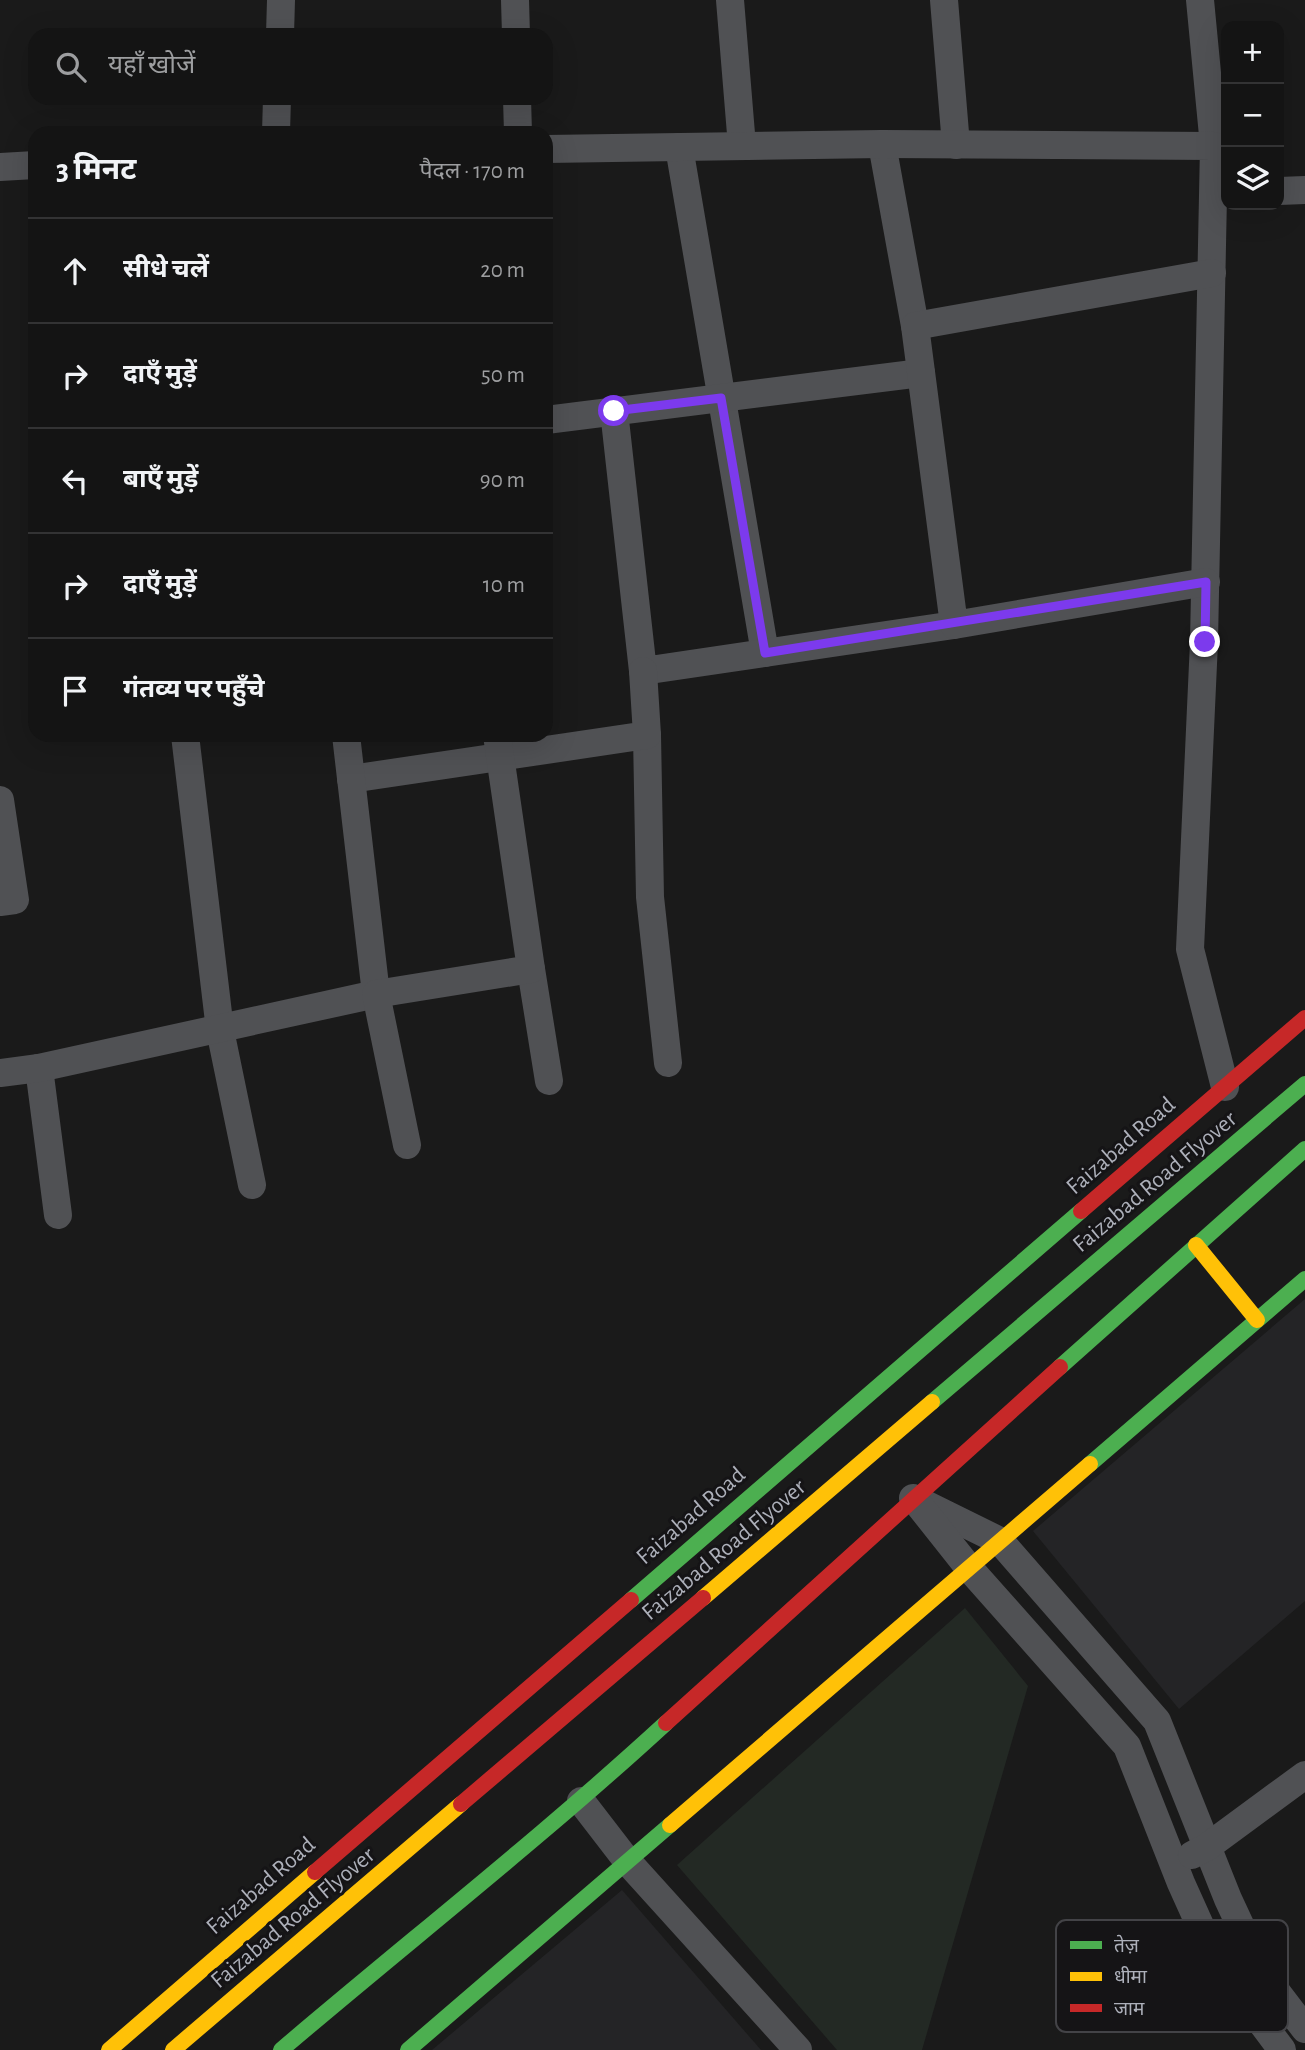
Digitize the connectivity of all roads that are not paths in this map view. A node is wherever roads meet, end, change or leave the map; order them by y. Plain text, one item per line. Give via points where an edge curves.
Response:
1 (281, 0) edge
2 (515, 0) edge
3 (730, 0) edge
4 (944, 0) edge
5 (1200, 0) edge
6 (280, 28) edge
7 (516, 28) edge
8 (277, 105) edge
9 (517, 105) edge
10 (276, 126) edge
11 (518, 126) edge
12 (882, 144) junction
13 (956, 145) junction
14 (742, 146) junction
15 (1214, 146) junction
16 (679, 147) junction
17 (553, 149) edge
18 (28, 165) edge
19 (0, 167) edge
20 (1305, 190) edge
21 (1284, 191) edge
22 (1220, 194) edge
23 (1212, 273) junction
24 (915, 326) junction
25 (921, 373) junction
26 (721, 398) junction
27 (614, 411) junction
28 (553, 418) edge
29 (1206, 582) junction
30 (954, 625) junction
31 (765, 653) junction
32 (643, 671) junction
33 (647, 736) junction
34 (186, 742) edge
35 (347, 742) edge
36 (498, 746) edge
37 (351, 779) junction
38 (0, 800) edge
39 (0, 902) edge
40 (531, 969) junction
41 (376, 994) junction
42 (1305, 1018) edge
43 (220, 1030) junction
44 (668, 1063) dead end
45 (39, 1069) junction
46 (0, 1073) edge
47 (549, 1081) dead end
48 (1305, 1084) edge
49 (1225, 1087) junction
50 (407, 1145) dead end
51 (1305, 1149) edge
52 (252, 1185) dead end
53 (58, 1215) dead end
54 (1196, 1245) junction
55 (1305, 1279) edge
56 (1256, 1320) junction
57 (913, 1498) junction
58 (1000, 1541) junction
59 (969, 1568) junction
60 (1305, 1775) edge
61 (581, 1801) junction
62 (1207, 1847) junction
63 (628, 1862) junction
64 (1173, 1864) junction
65 (1198, 1920) edge
66 (1239, 1920) edge
67 (1288, 2007) edge
68 (1305, 2029) edge
69 (1269, 2032) edge
70 (109, 2050) edge
71 (173, 2050) edge
72 (281, 2050) edge
73 (408, 2050) edge
74 (798, 2050) edge
75 (1282, 2050) edge

1 - 6 street
2 - 7 street
3 - 14 street
4 - 13 street
5 - 15 street
8 - 10 street
9 - 11 street
12 - 13 street
12 - 14 street
12 - 24 street
13 - 15 street
14 - 16 street
15 - 22 street
16 - 17 street
16 - 26 street
18 - 19 street
20 - 21 street
22 - 23 street
23 - 24 street
23 - 29 street
24 - 25 street
25 - 26 street
25 - 30 street
26 - 27 street
26 - 31 street
27 - 28 street
27 - 32 street
29 - 30 street
29 - 49 street via 1190,949
30 - 31 street
31 - 32 street
32 - 33 street
33 - 36 street
33 - 44 street via 650,897
34 - 43 street
35 - 37 street
36 - 37 street
36 - 40 street
37 - 41 street
38 - 39 street via 15,900
40 - 41 street
40 - 47 street
41 - 43 street
41 - 50 street
42 - 49 main road, Faizabad Road
43 - 45 street
43 - 52 street
45 - 46 street
45 - 53 street
48 - 71 main road, Faizabad Road Flyover
49 - 70 main road, Faizabad Road
51 - 54 main road
54 - 56 main road
54 - 57 main road
55 - 56 main road
56 - 58 main road
57 - 58 street
57 - 59 street
57 - 61 main road
58 - 59 main road
58 - 62 street via 1157,1721
59 - 63 main road
59 - 64 street via 1127,1746
60 - 62 street
61 - 63 street
61 - 72 main road
62 - 64 street
62 - 66 street
63 - 73 main road
63 - 74 street
64 - 65 street
67 - 68 street
69 - 75 street

